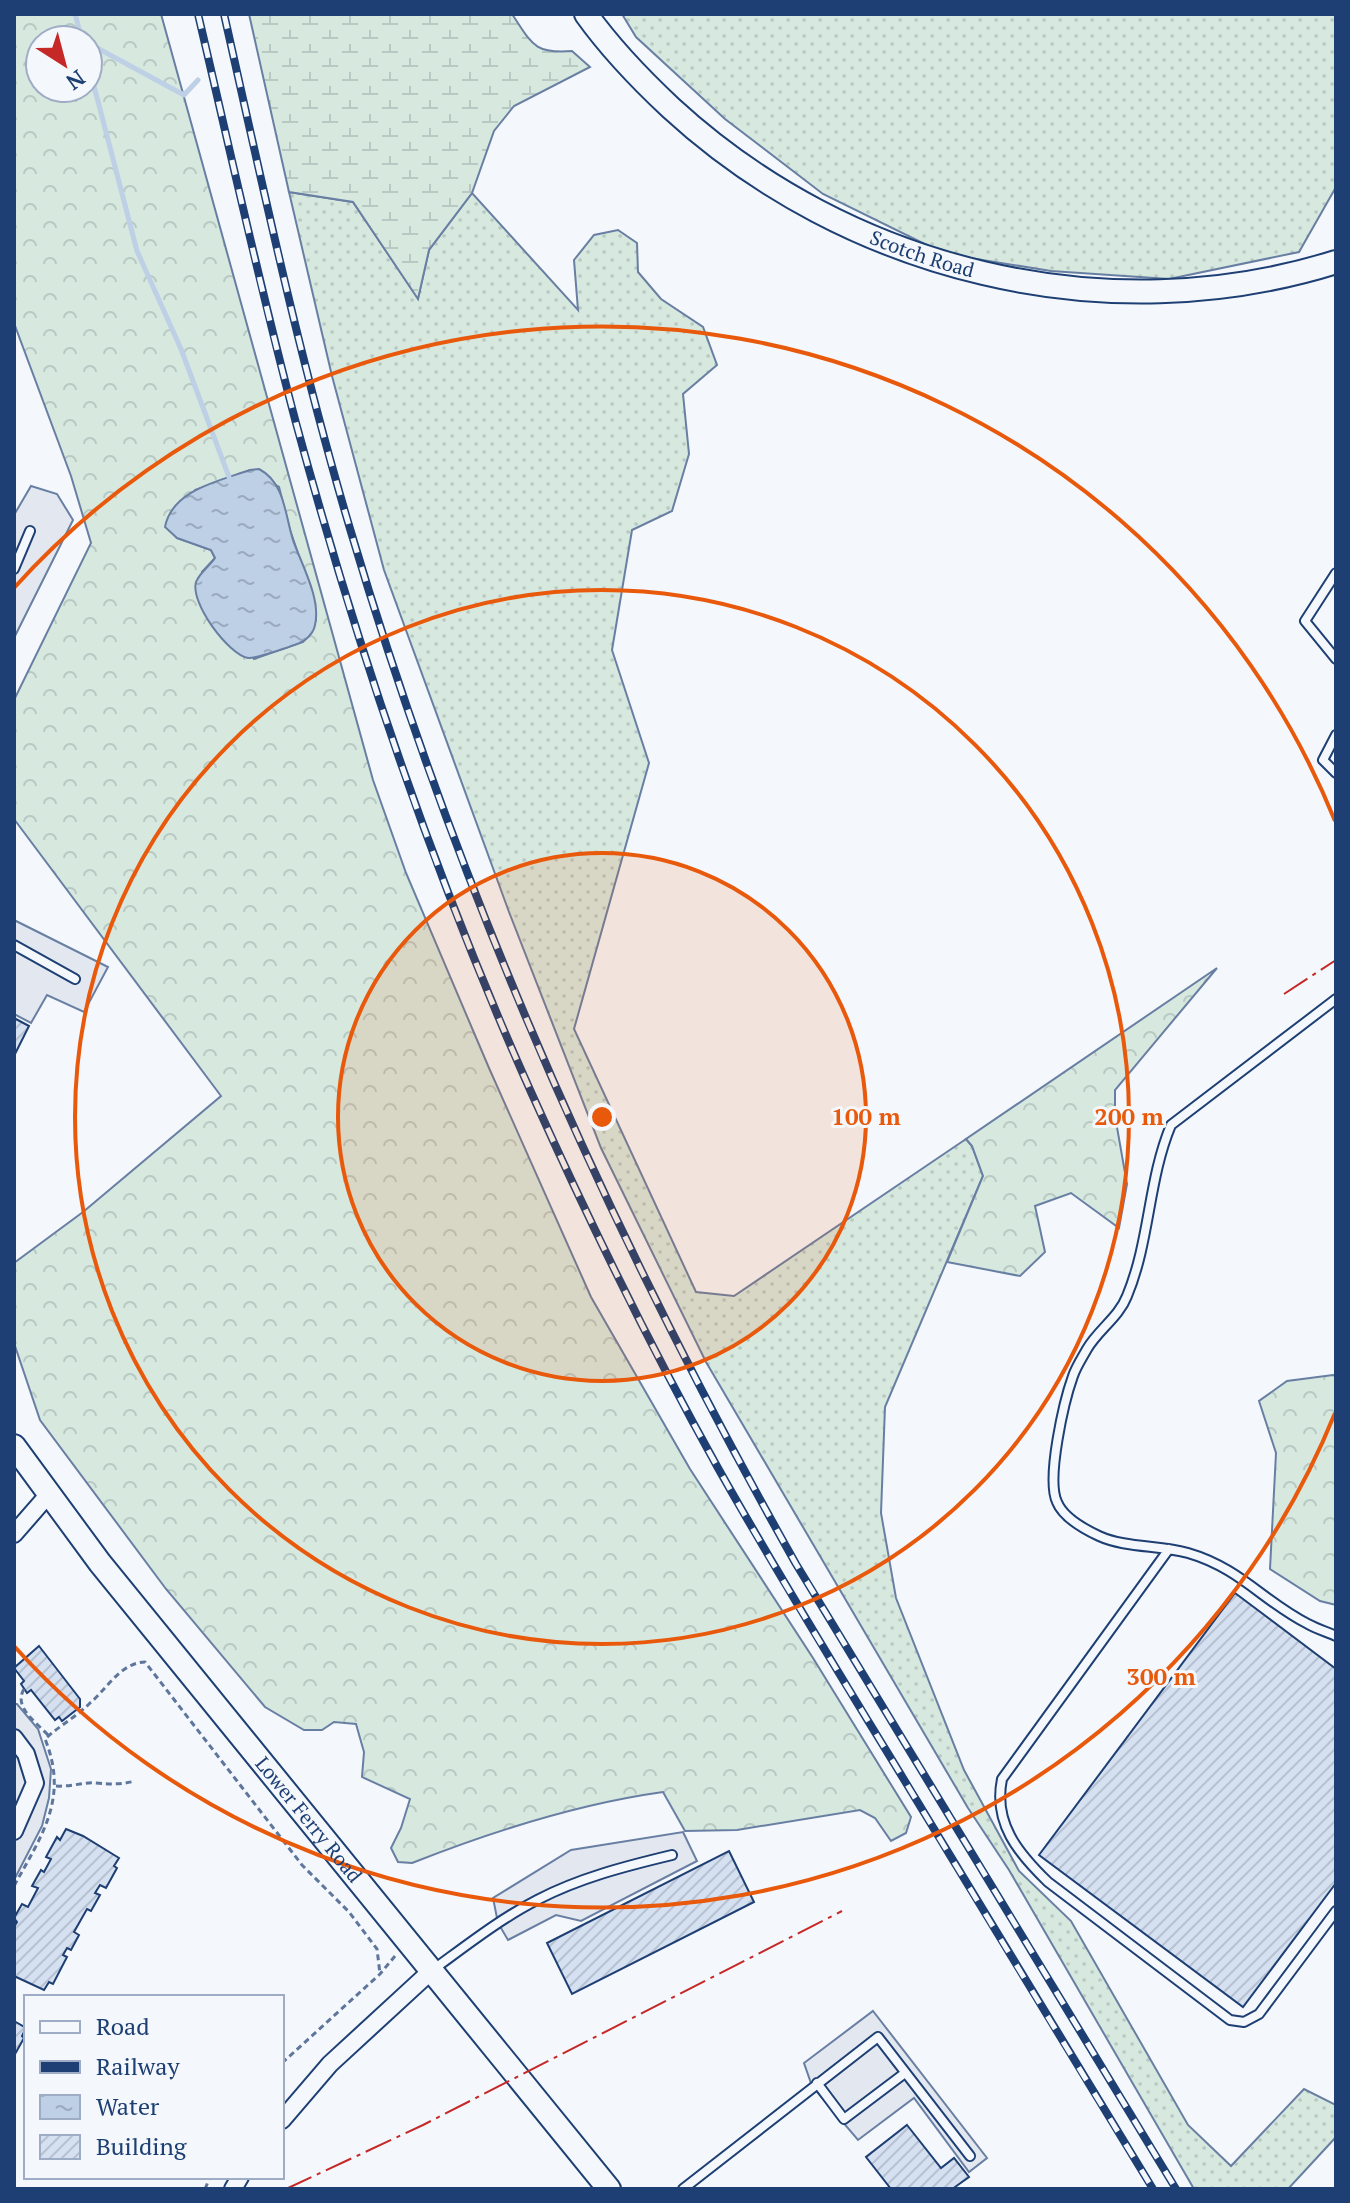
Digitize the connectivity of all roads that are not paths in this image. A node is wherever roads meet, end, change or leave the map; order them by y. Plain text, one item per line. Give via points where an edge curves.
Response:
1 (592, 22) edge
2 (1336, 262) edge
3 (30, 531) dead end
4 (14, 569) edge
5 (1336, 573) edge
6 (1336, 659) edge
7 (1336, 735) edge
8 (1336, 773) edge
9 (14, 945) edge
10 (75, 979) dead end
11 (1336, 999) edge
12 (14, 1446) edge
13 (48, 1495) junction
14 (14, 1534) edge
15 (1169, 1549) junction
16 (1336, 1636) edge
17 (14, 1738) edge
18 (16, 1821) edge
19 (672, 1855) dead end
20 (1336, 1911) edge
21 (430, 1972) junction
22 (905, 2073) junction
23 (817, 2083) junction
24 (284, 2118) edge
25 (970, 2156) dead end
26 (609, 2189) edge
27 (683, 2189) edge

1 - 2 street, Scotch Road via 624,62 691,127 778,190 874,238 964,269 1013,281 1120,292 1230,286
3 - 4 lane
5 - 6 lane via 1305,621
7 - 8 lane via 1323,760
9 - 10 lane
11 - 15 lane via 1171,1125 1160,1151 1126,1299 1092,1341 1065,1403 1054,1466 1057,1503 1101,1537
12 - 13 street, Lower Ferry Road
13 - 14 street
13 - 21 street, Lower Ferry Road
15 - 16 lane via 1233,1571 1306,1624
15 - 20 lane via 1002,1779 1001,1820 1024,1859 1048,1882 1230,2020 1244,2022 1259,2014
17 - 18 street via 26,1754 35,1783
19 - 21 lane via 609,1870 539,1899
21 - 24 street via 330,2064
21 - 26 street, Lower Ferry Road
22 - 23 lane via 878,2037
22 - 23 lane via 844,2119
22 - 25 lane
23 - 27 lane

